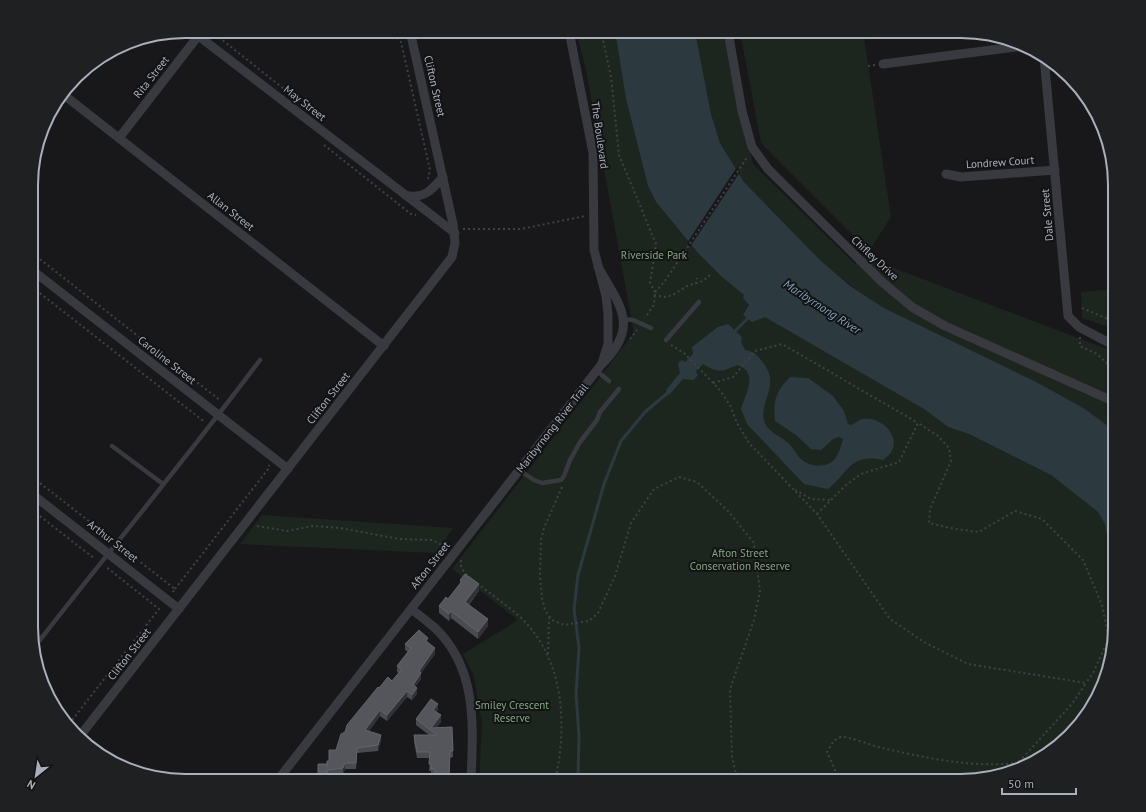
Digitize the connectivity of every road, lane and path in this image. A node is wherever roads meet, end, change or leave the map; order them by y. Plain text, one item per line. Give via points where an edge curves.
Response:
1 (193, 38) edge
2 (203, 38) edge
3 (220, 38) edge
4 (397, 38) edge
5 (412, 38) edge
6 (570, 38) edge
7 (602, 38) edge
8 (729, 38) edge
9 (1012, 47) edge
10 (883, 64) dead end
11 (1045, 64) edge
12 (67, 97) edge
13 (299, 100) dead end
14 (119, 138) junction
15 (318, 141) dead end
16 (748, 156) dead end
17 (1055, 170) junction
18 (946, 174) dead end
19 (443, 177) junction
20 (427, 182) dead end
21 (403, 195) junction
22 (422, 217) dead end
23 (587, 221) dead end
24 (459, 231) junction
25 (38, 258) edge
26 (598, 267) junction
27 (711, 274) dead end
28 (38, 275) edge
29 (697, 278) dead end
30 (696, 284) junction
31 (38, 292) edge
32 (654, 292) junction
33 (654, 295) junction
34 (698, 302) dead end
35 (1082, 308) dead end
36 (1108, 319) edge
37 (624, 320) junction
38 (641, 323) junction
39 (1080, 327) junction
40 (651, 328) dead end
41 (666, 340) joint
42 (1108, 342) edge
43 (626, 345) dead end
44 (384, 346) junction
45 (260, 360) dead end
46 (1108, 364) edge
47 (599, 368) junction
48 (609, 381) dead end
49 (713, 383) junction
50 (619, 390) dead end
51 (1108, 399) edge
52 (219, 415) junction
53 (918, 423) junction
54 (112, 446) dead end
55 (268, 463) dead end
56 (288, 469) junction
57 (519, 470) junction
58 (564, 476) junction
59 (163, 484) junction
60 (792, 489) junction
61 (38, 499) edge
62 (831, 500) junction
63 (816, 514) junction
64 (38, 515) edge
65 (257, 526) dead end
66 (451, 547) dead end
67 (108, 552) junction
68 (448, 556) junction
69 (462, 557) dead end
70 (100, 562) junction
71 (461, 564) junction
72 (175, 589) dead end
73 (179, 608) junction
74 (411, 609) junction
75 (549, 617) junction
76 (1108, 633) edge
77 (1107, 641) edge
78 (39, 642) edge
79 (548, 655) junction
80 (1086, 683) junction
81 (72, 720) edge
82 (83, 732) edge
83 (1019, 762) edge
84 (1017, 763) edge
85 (285, 774) edge
86 (471, 774) edge
87 (556, 774) edge
88 (736, 774) edge
89 (835, 774) edge

1 - 14 street, Rita Street
2 - 21 street, May Street
3 - 13 path
4 - 20 path via 401,42 430,170
5 - 19 street, Clifton Street
6 - 26 street, The Boulevard via 593,153 594,245
7 - 32 path via 610,77 619,155 656,244 650,283
8 - 51 street, Chifley Drive via 742,111 752,148 768,169 881,281 912,307 945,326
9 - 10 street
11 - 17 street, Dale Street
12 - 14 street, Allan Street
14 - 44 street, Allan Street
15 - 22 path via 411,214
16 - 32 path via 665,281
17 - 18 street, Londrew Court via 961,177
17 - 39 street, Dale Street via 1068,316
19 - 21 street via 428,193 420,197
19 - 24 street, Clifton Street
21 - 24 street, May Street
23 - 24 path via 587,216 521,229
24 - 44 street, Clifton Street via 452,257 446,267
25 - 52 path via 221,401
26 - 37 street, The Boulevard via 618,302
26 - 47 street, The Boulevard via 606,296 609,331 606,352
27 - 30 path
28 - 52 street, Caroline Street
29 - 30 path
30 - 33 path via 687,286 673,295
31 - 52 path via 202,420
32 - 33 path
33 - 38 path via 654,305
34 - 41 lane
35 - 36 path
37 - 38 lane
37 - 47 street, The Boulevard via 621,340 611,356
38 - 40 lane
38 - 43 path
39 - 42 street, Dale Street
39 - 46 path via 1080,346 1097,354
41 - 49 path via 675,349 684,353
44 - 56 street, Clifton Street
45 - 52 lane
47 - 48 lane
47 - 57 street, Afton Street
49 - 53 path via 733,377 755,351 782,344
49 - 60 path via 730,405 749,443
50 - 58 lane via 580,442
52 - 56 street, Caroline Street
52 - 59 lane
53 - 62 path via 899,462 861,474
53 - 76 path via 938,436 949,448 951,461 930,509 929,523 979,532 1015,511 1042,519 1083,560 1102,605
54 - 59 lane
55 - 72 path via 269,468
56 - 73 street, Clifton Street
57 - 58 lane via 542,483 557,481
57 - 68 street, Afton Street
58 - 75 path via 562,487 544,528 540,553 542,598
59 - 67 lane
60 - 62 path via 811,499
60 - 63 path
61 - 67 street, Arthur Street
62 - 63 path
63 - 80 path via 890,619 924,642 968,664
64 - 70 path
65 - 68 path via 287,531 326,526 399,539 432,540 440,544
66 - 68 path
67 - 70 lane
67 - 73 street, Arthur Street
68 - 71 path
68 - 74 street, Afton Street
69 - 71 path
70 - 78 lane
70 - 81 path via 159,609
71 - 79 path via 466,575 524,621
73 - 82 street, Clifton Street
74 - 85 street, Afton Street
74 - 86 street via 443,638 467,680 473,716
75 - 79 path
75 - 88 path via 556,623 568,626 589,621 601,608 615,576 631,523 654,489 680,477 697,482 729,512 754,543 760,591 754,620 730,689 732,757
77 - 80 path
79 - 87 path via 556,678 562,728
80 - 83 path via 1072,704
84 - 89 path via 982,765 958,762 878,747 843,737 834,740 827,752

